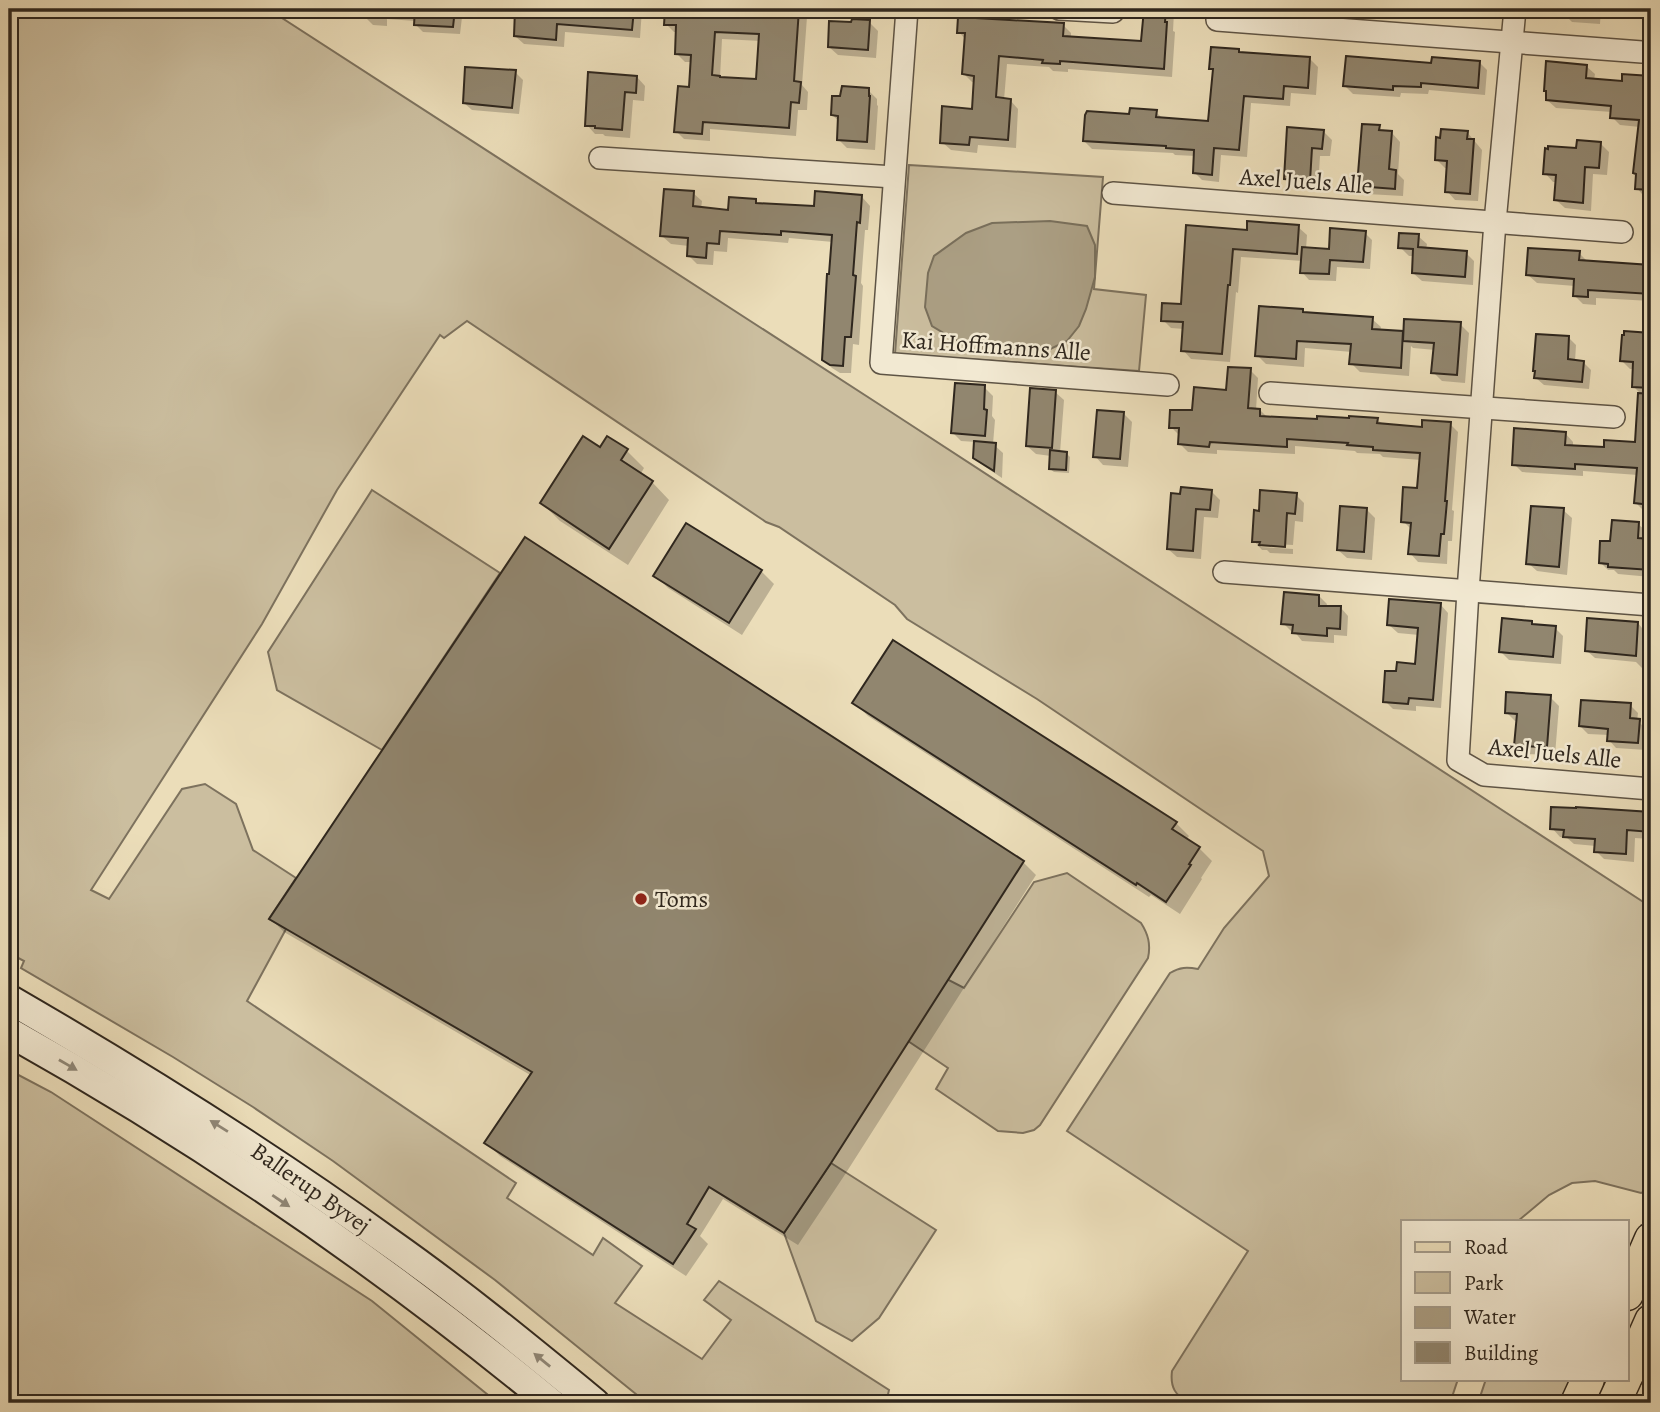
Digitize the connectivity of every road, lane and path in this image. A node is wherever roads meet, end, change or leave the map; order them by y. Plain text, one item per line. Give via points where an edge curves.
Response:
1 (907, 9) edge
2 (1059, 9) edge
3 (1515, 9) edge
4 (1113, 12) dead end
5 (1217, 20) dead end
6 (1513, 42) junction
7 (1642, 51) dead end
8 (600, 158) dead end
9 (894, 177) junction
10 (1113, 193) dead end
11 (1495, 222) junction
12 (1622, 232) dead end
13 (1168, 385) dead end
14 (1270, 393) dead end
15 (1482, 408) junction
16 (1614, 417) dead end
17 (1224, 572) dead end
18 (1468, 591) junction
19 (1651, 604) edge
20 (1651, 789) edge
21 (9, 999) edge
22 (9, 1032) edge
23 (1651, 1240) edge
24 (1628, 1292) edge
25 (1651, 1321) edge
26 (1628, 1373) edge
27 (1588, 1380) edge
28 (1625, 1380) edge
29 (551, 1403) edge
30 (595, 1403) edge
31 (1577, 1403) edge
32 (1614, 1403) edge

1 - 9 street, Kai Hoffmanns Alle
2 - 4 street
3 - 6 street, Axel Juels Alle
5 - 6 street
6 - 7 street
6 - 11 street, Axel Juels Alle
8 - 9 street
9 - 13 street, Kai Hoffmanns Alle via 881,363
10 - 11 street, Axel Juels Alle
11 - 12 street, Axel Juels Alle
11 - 15 street, Axel Juels Alle
14 - 15 street
15 - 16 street
15 - 18 street, Axel Juels Alle
17 - 18 street
18 - 19 street
18 - 20 street, Axel Juels Alle via 1458,760 1483,775
30 -> 21 main road, Ballerup Byvej via 464,1298 316,1190
22 -> 29 main road, Ballerup Byvej via 138,1107 300,1213
23 - 24 main road
25 - 26 main road
27 - 31 main road
28 - 32 main road

